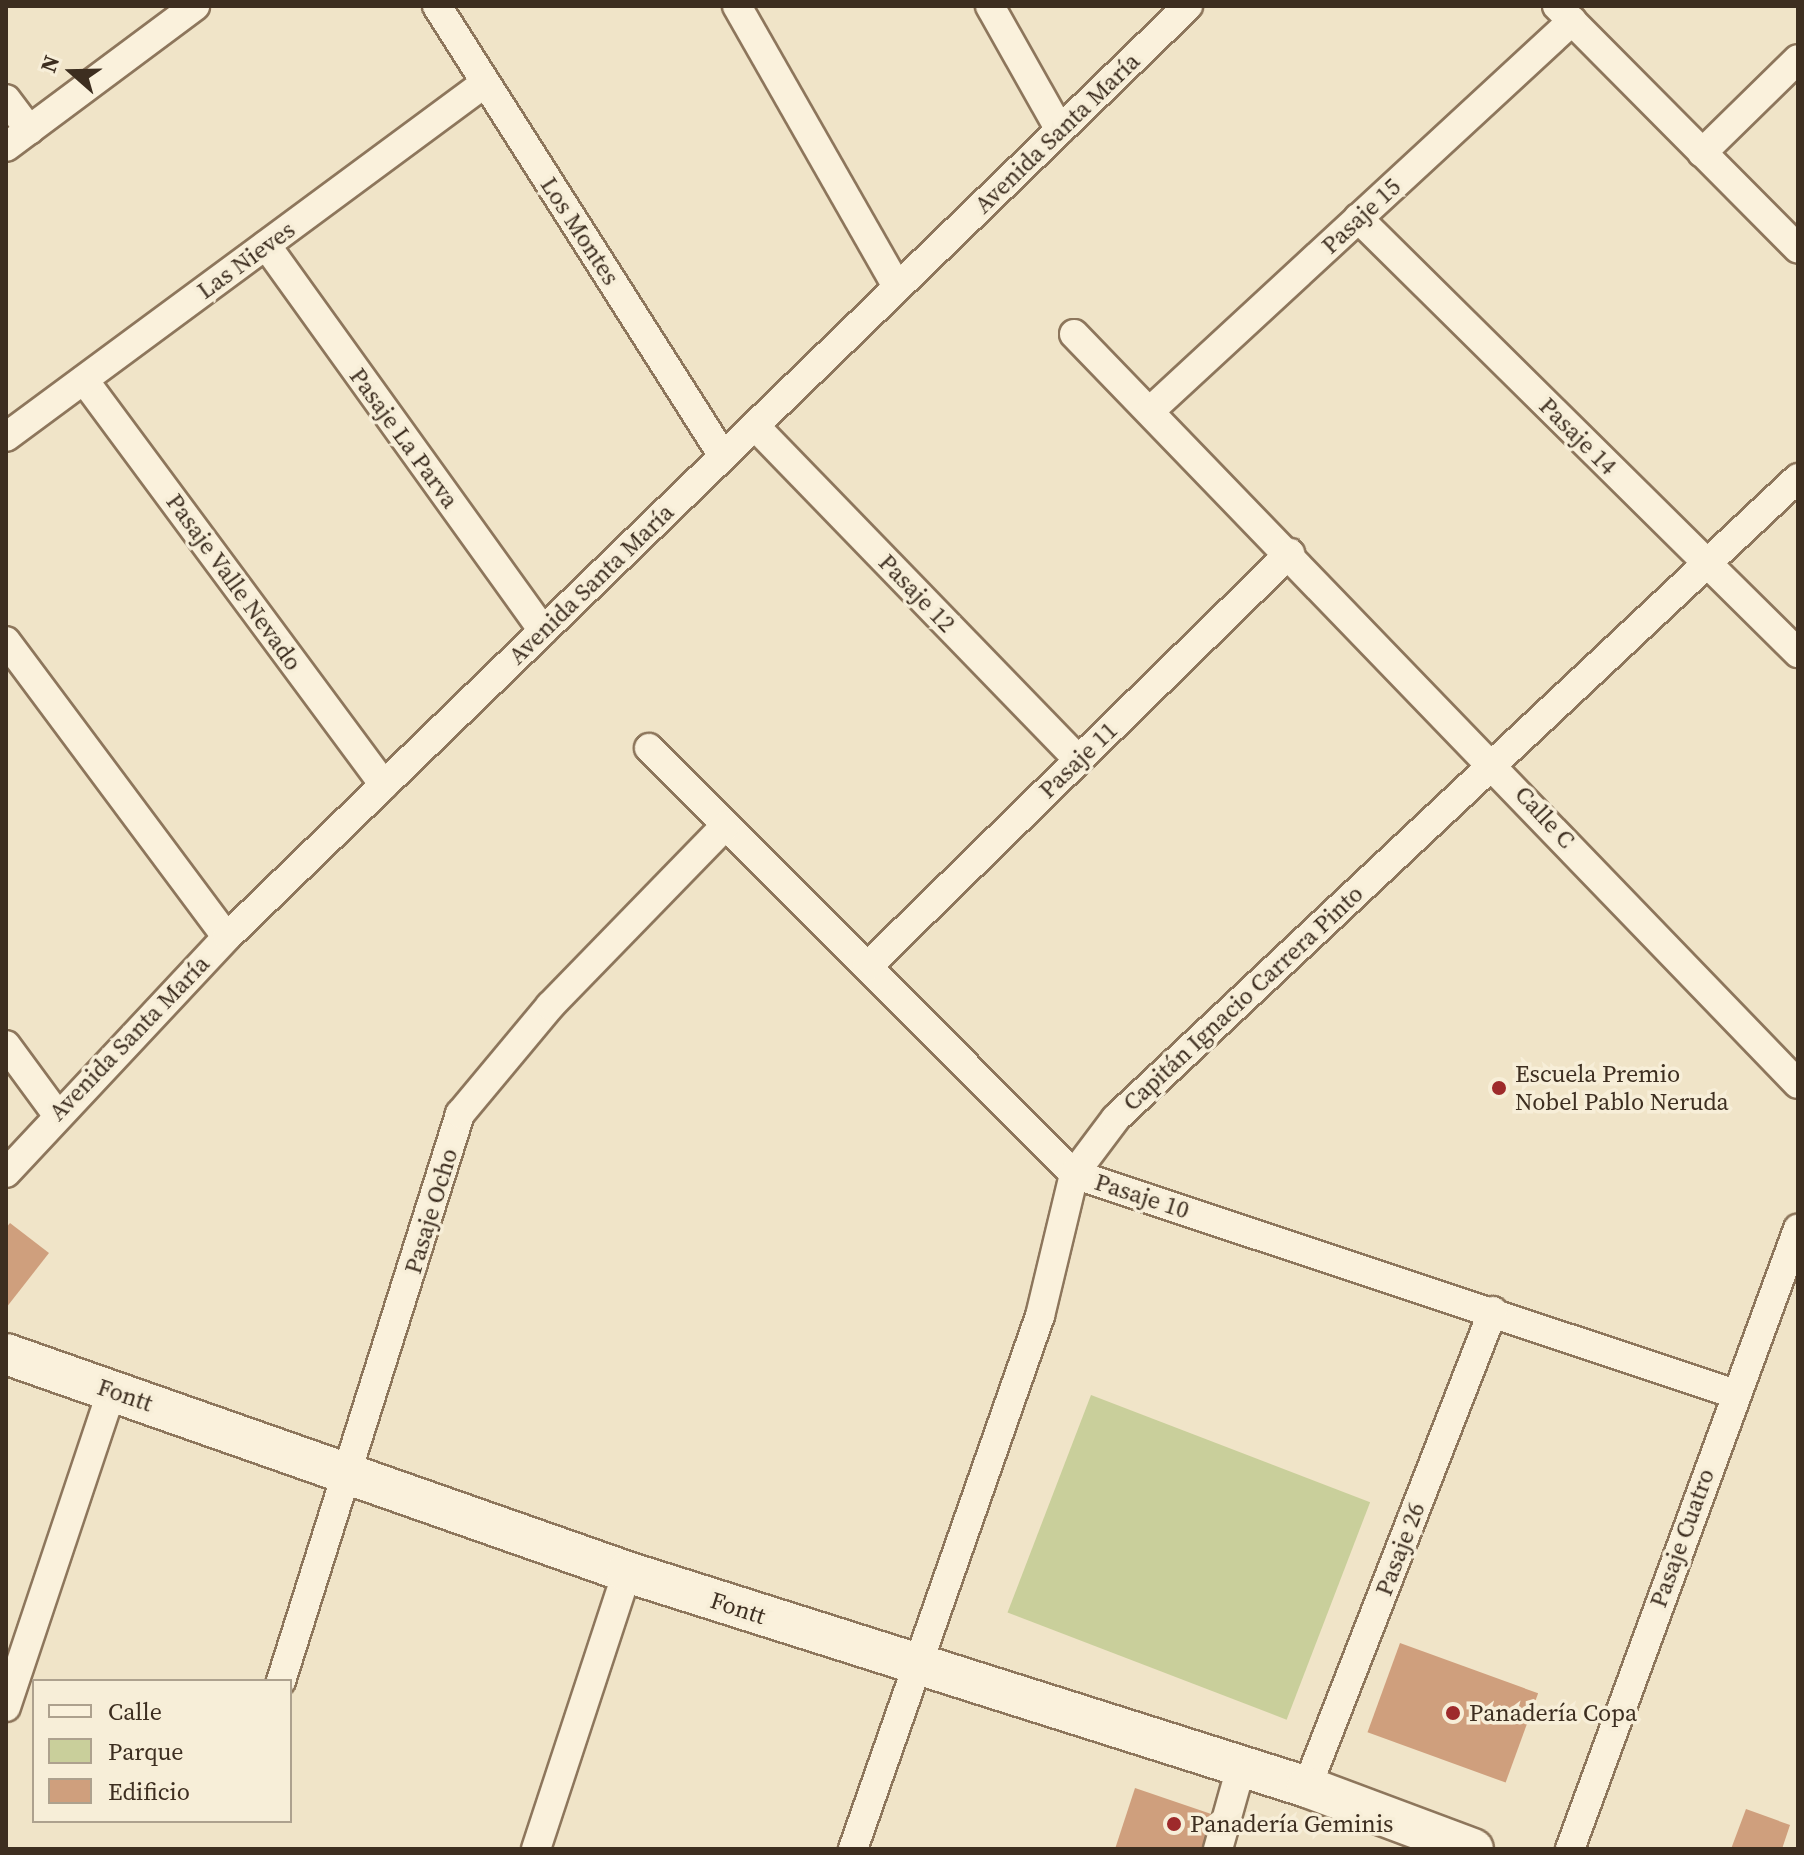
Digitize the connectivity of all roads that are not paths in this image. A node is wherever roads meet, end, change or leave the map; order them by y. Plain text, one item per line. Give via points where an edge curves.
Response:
1 (437, 6) edge
2 (737, 6) edge
3 (990, 6) edge
4 (1188, 6) edge
5 (190, 8) edge
6 (1564, 14) edge
7 (1798, 59) edge
8 (485, 83) junction
9 (6, 99) edge
10 (29, 130) junction
11 (1060, 130) junction
12 (6, 147) edge
13 (1702, 153) junction
14 (1358, 218) junction
15 (266, 245) junction
16 (1798, 249) edge
17 (897, 287) junction
18 (1074, 334) dead end
19 (84, 380) junction
20 (1150, 411) junction
21 (755, 426) junction
22 (6, 437) edge
23 (723, 456) junction
24 (1798, 478) edge
25 (1290, 553) junction
26 (1708, 564) junction
27 (543, 631) junction
28 (6, 641) edge
29 (1798, 653) edge
30 (649, 748) dead end
31 (1079, 760) junction
32 (1493, 762) junction
33 (384, 785) junction
34 (726, 825) junction
35 (227, 937) junction
36 (867, 967) junction
37 (6, 1045) edge
38 (1798, 1084) edge
39 (56, 1113) junction
40 (6, 1173) edge
41 (1074, 1174) junction
42 (1798, 1229) edge
43 (1493, 1311) junction
44 (6, 1354) edge
45 (112, 1391) junction
46 (1735, 1394) junction
47 (351, 1475) junction
48 (627, 1572) junction
49 (917, 1665) junction
50 (282, 1679) edge
51 (6, 1707) edge
52 (1241, 1767) junction
53 (1307, 1787) junction
54 (536, 1849) edge
55 (853, 1849) edge
56 (1218, 1849) edge
57 (1473, 1849) edge
58 (1570, 1849) edge

1 - 8 street, Los Montes
2 - 17 street
3 - 11 street
4 - 11 street, Avenida Santa María
5 - 10 street
6 - 13 street
6 - 14 street, Pasaje 15
7 - 13 street
8 - 15 street, Las Nieves
8 - 23 street, Los Montes
9 - 10 street
10 - 12 street
11 - 17 street, Avenida Santa María
13 - 16 street
14 - 20 street, Pasaje 15
14 - 26 street, Pasaje 14
15 - 19 street, Las Nieves
15 - 27 street, Pasaje La Parva
17 - 21 street, Avenida Santa María
18 - 20 street, Calle C
19 - 22 street, Las Nieves
19 - 33 street, Pasaje Valle Nevado
20 - 25 street, Calle C
21 - 23 street, Avenida Santa María
21 - 31 street, Pasaje 12
23 - 27 street, Avenida Santa María
24 - 26 street, Capitán Ignacio Carrera Pinto
25 - 31 street, Pasaje 11
25 - 32 street, Calle C
26 - 29 street, Pasaje 14
26 - 32 street, Capitán Ignacio Carrera Pinto
27 - 33 street, Avenida Santa María
28 - 35 street
30 - 34 street, Pasaje 10
31 - 36 street, Pasaje 11
32 - 38 street, Calle C
32 - 41 street, Capitán Ignacio Carrera Pinto via 1116,1118
33 - 35 street, Avenida Santa María
34 - 36 street, Pasaje 10
34 - 47 street, Pasaje Ocho via 550,1006 460,1114
35 - 39 street, Avenida Santa María
36 - 41 street, Pasaje 10
37 - 39 street
39 - 40 street, Avenida Santa María
41 - 43 street, Pasaje 10
41 - 49 street, Capitán Ignacio Carrera Pinto via 1040,1316
42 - 46 street, Pasaje Cuatro
43 - 46 street, Pasaje 10
43 - 53 street, Pasaje 26
44 - 45 main road, Fontt
45 - 47 main road, Fontt
45 - 51 street
46 - 58 street, Pasaje Cuatro
47 - 48 main road, Fontt
47 - 50 street, Pasaje Ocho
48 - 49 main road, Fontt
48 - 54 street
49 - 52 main road, Fontt
49 - 55 street, Capitán Ignacio Carrera Pinto
52 - 53 main road, Fontt
52 - 56 street
53 - 57 main road, Fontt

